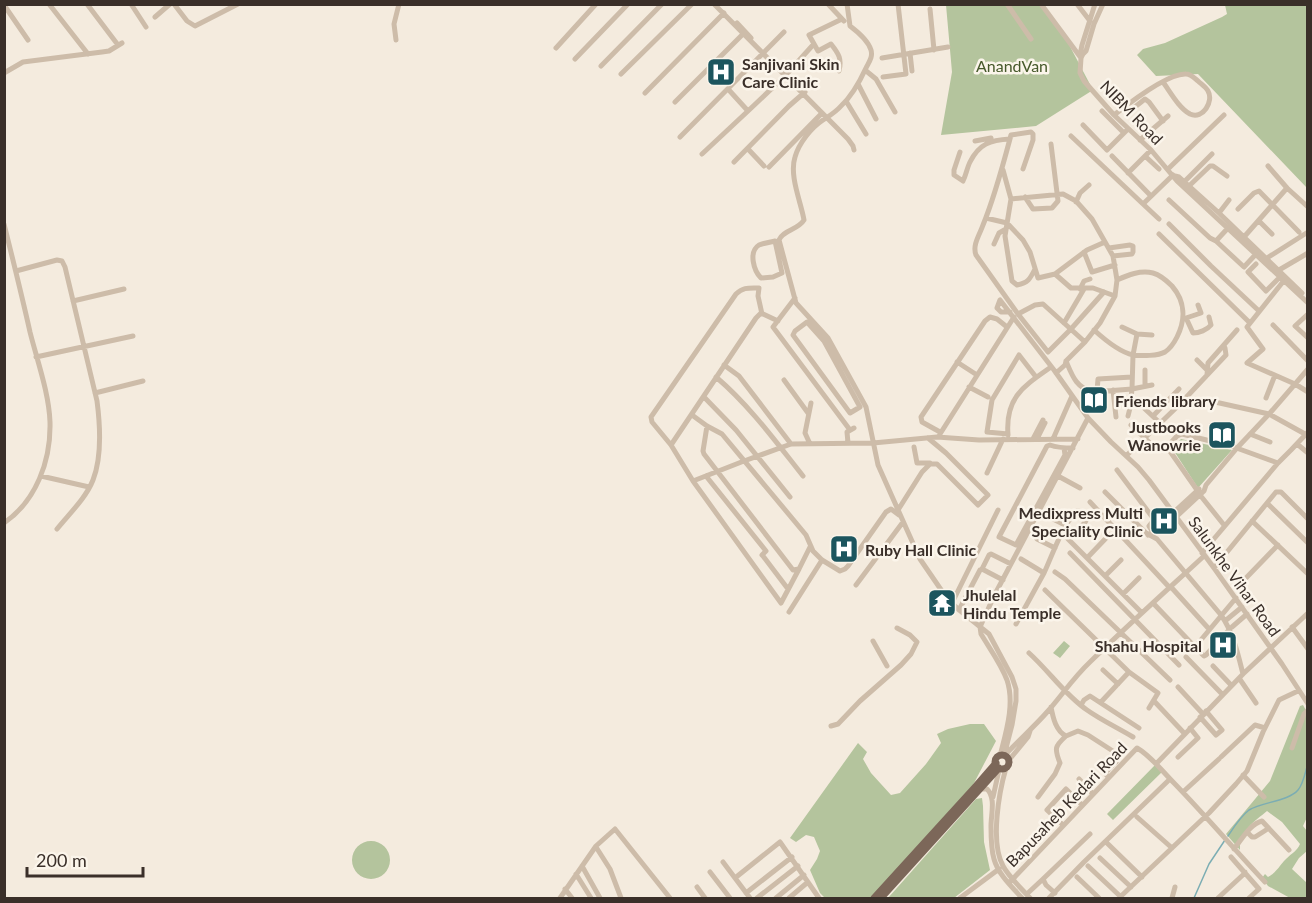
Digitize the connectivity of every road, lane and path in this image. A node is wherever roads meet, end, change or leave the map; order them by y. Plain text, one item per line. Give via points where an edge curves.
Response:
1 (49, 4) edge
2 (87, 4) edge
3 (131, 4) edge
4 (172, 4) edge
5 (238, 4) edge
6 (399, 4) edge
7 (596, 4) edge
8 (628, 4) edge
9 (662, 4) edge
10 (692, 4) edge
11 (717, 4) edge
12 (828, 4) edge
13 (847, 4) edge
14 (898, 4) edge
15 (1007, 4) edge
16 (1041, 4) edge
17 (1077, 4) edge
18 (1095, 4) edge
19 (1103, 4) edge
20 (4, 5) edge
21 (930, 9) dead end
22 (724, 12) junction
23 (155, 17) dead end
24 (842, 19) junction
25 (1089, 21) junction
26 (850, 26) junction
27 (146, 27) dead end
28 (783, 32) dead end
29 (744, 33) junction
30 (1031, 39) dead end
31 (28, 40) dead end
32 (396, 40) dead end
33 (812, 45) dead end
34 (948, 47) dead end
35 (556, 48) dead end
36 (934, 50) junction
37 (764, 53) junction
38 (88, 54) junction
39 (907, 54) junction
40 (1082, 56) junction
41 (882, 57) dead end
42 (574, 58) dead end
43 (601, 66) dead end
44 (865, 70) junction
45 (839, 71) dead end
46 (912, 71) dead end
47 (4, 73) edge
48 (621, 74) dead end
49 (786, 75) junction
50 (883, 77) dead end
51 (1163, 82) junction
52 (858, 84) junction
53 (728, 89) junction
54 (645, 93) dead end
55 (804, 93) junction
56 (846, 101) junction
57 (675, 102) dead end
58 (1131, 110) dead end
59 (748, 111) junction
60 (1102, 111) dead end
61 (895, 112) dead end
62 (1114, 115) junction
63 (1224, 115) dead end
64 (825, 116) junction
65 (1168, 116) dead end
66 (876, 119) dead end
67 (1163, 121) junction
68 (1083, 125) dead end
69 (1126, 131) junction
70 (866, 134) dead end
71 (1071, 136) dead end
72 (680, 137) dead end
73 (1010, 137) junction
74 (1140, 140) junction
75 (975, 141) dead end
76 (1051, 144) dead end
77 (748, 149) junction
78 (854, 150) dead end
79 (1151, 150) junction
80 (960, 152) dead end
81 (702, 154) dead end
82 (1212, 154) dead end
83 (1112, 156) dead end
84 (1145, 156) junction
85 (734, 162) dead end
86 (1268, 166) dead end
87 (1003, 168) junction
88 (1023, 169) dead end
89 (1159, 169) dead end
90 (1168, 169) junction
91 (1128, 173) junction
92 (1173, 175) junction
93 (1227, 176) dead end
94 (1186, 184) junction
95 (1251, 185) dead end
96 (1089, 186) dead end
97 (1287, 188) junction
98 (1256, 192) junction
99 (1058, 194) junction
100 (1151, 196) junction
101 (1025, 197) junction
102 (1011, 199) junction
103 (1169, 200) dead end
104 (1229, 200) dead end
105 (1076, 202) junction
106 (1143, 204) junction
107 (1273, 205) junction
108 (1308, 207) edge
109 (1238, 209) dead end
110 (1219, 213) junction
111 (986, 218) junction
112 (1159, 219) dead end
113 (1259, 221) junction
114 (4, 224) edge
115 (1169, 224) dead end
116 (1006, 226) junction
117 (1228, 228) junction
118 (1299, 232) dead end
119 (1308, 232) edge
120 (1159, 234) dead end
121 (1272, 234) dead end
122 (1244, 237) junction
123 (1216, 241) junction
124 (1105, 242) junction
125 (994, 244) dead end
126 (1109, 248) junction
127 (1195, 250) junction
128 (779, 251) junction
129 (1084, 252) junction
130 (1256, 254) junction
131 (1305, 255) edge
132 (1113, 256) junction
133 (1267, 258) junction
134 (1185, 260) junction
135 (1308, 262) edge
136 (1256, 264) dead end
137 (1114, 265) junction
138 (1035, 269) junction
139 (16, 271) junction
140 (1055, 273) junction
141 (1283, 276) junction
142 (1089, 279) dead end
143 (1117, 280) junction
144 (124, 289) dead end
145 (1082, 289) junction
146 (1104, 292) junction
147 (1115, 296) junction
148 (795, 298) junction
149 (1308, 298) edge
150 (999, 300) dead end
151 (74, 301) junction
152 (1308, 303) edge
153 (1198, 304) dead end
154 (1259, 311) junction
155 (1071, 312) junction
156 (762, 314) junction
157 (1308, 314) edge
158 (1014, 315) junction
159 (1209, 317) dead end
160 (1080, 319) junction
161 (1185, 320) junction
162 (777, 321) junction
163 (1064, 323) junction
164 (1250, 323) junction
165 (1273, 325) dead end
166 (1007, 327) junction
167 (1122, 327) dead end
168 (1071, 329) junction
169 (1094, 330) junction
170 (1237, 330) dead end
171 (1137, 334) junction
172 (1152, 335) dead end
173 (133, 336) dead end
174 (1308, 338) edge
175 (1085, 342) junction
176 (85, 346) junction
177 (1133, 355) junction
178 (36, 357) junction
179 (1197, 360) dead end
180 (1066, 361) junction
181 (1308, 361) edge
182 (957, 362) junction
183 (724, 364) junction
184 (1308, 369) edge
185 (1054, 370) junction
186 (1145, 370) dead end
187 (1207, 373) junction
188 (977, 375) junction
189 (1275, 375) junction
190 (716, 377) junction
191 (847, 377) junction
192 (1036, 377) junction
193 (1132, 377) junction
194 (784, 380) dead end
195 (143, 381) dead end
196 (1152, 384) dead end
197 (1295, 384) junction
198 (1144, 386) junction
199 (969, 387) junction
200 (1132, 389) junction
201 (1179, 389) dead end
202 (1113, 390) junction
203 (1098, 391) junction
204 (1308, 392) edge
205 (95, 393) junction
206 (1072, 396) junction
207 (704, 397) junction
208 (988, 397) dead end
209 (1266, 398) dead end
210 (1215, 402) dead end
211 (811, 403) dead end
212 (1137, 403) dead end
213 (1130, 408) junction
214 (1145, 409) dead end
215 (808, 413) junction
216 (1269, 414) junction
217 (692, 415) junction
218 (1128, 416) dead end
219 (1153, 416) junction
220 (1116, 417) dead end
221 (1088, 418) junction
222 (1044, 421) dead end
223 (1160, 423) junction
224 (1131, 425) dead end
225 (707, 426) junction
226 (1306, 433) edge
227 (1250, 434) junction
228 (939, 435) junction
229 (928, 438) junction
230 (1007, 438) junction
231 (1144, 438) junction
232 (1035, 439) junction
233 (1053, 439) junction
234 (1078, 439) junction
235 (1270, 442) dead end
236 (848, 443) junction
237 (873, 443) junction
238 (791, 444) junction
239 (810, 444) junction
240 (1151, 444) dead end
241 (1297, 444) junction
242 (671, 445) junction
243 (914, 447) dead end
244 (781, 448) junction
245 (1068, 448) junction
246 (1237, 448) junction
247 (946, 453) junction
248 (1308, 453) edge
249 (1127, 455) junction
250 (757, 457) junction
251 (744, 460) junction
252 (1278, 463) junction
253 (934, 464) junction
254 (1117, 470) dead end
255 (718, 471) junction
256 (987, 473) dead end
257 (41, 476) junction
258 (706, 476) junction
259 (803, 476) dead end
260 (1058, 476) junction
261 (693, 482) junction
262 (89, 487) junction
263 (1080, 488) dead end
264 (1105, 492) dead end
265 (1199, 492) junction
266 (790, 497) dead end
267 (1090, 502) dead end
268 (1267, 503) junction
269 (998, 510) dead end
270 (1039, 512) junction
271 (899, 513) junction
272 (1175, 515) junction
273 (1308, 519) edge
274 (1252, 521) junction
275 (903, 522) junction
276 (4, 523) edge
277 (1065, 525) junction
278 (1224, 525) junction
279 (57, 529) dead end
280 (1109, 535) dead end
281 (1149, 535) junction
282 (1037, 538) dead end
283 (1308, 543) edge
284 (1278, 545) junction
285 (1018, 546) junction
286 (810, 547) junction
287 (1055, 548) junction
288 (1070, 553) dead end
289 (1203, 554) junction
290 (1087, 558) junction
291 (1021, 559) dead end
292 (822, 560) junction
293 (1121, 560) dead end
294 (1011, 564) junction
295 (1214, 568) junction
296 (798, 569) junction
297 (980, 570) dead end
298 (1054, 572) dead end
299 (1044, 573) junction
300 (1186, 573) junction
301 (1308, 573) edge
302 (1105, 576) junction
303 (1139, 578) dead end
304 (1246, 578) dead end
305 (1003, 580) junction
306 (856, 585) dead end
307 (1170, 587) junction
308 (788, 589) junction
309 (1045, 590) dead end
310 (1123, 594) junction
311 (1236, 598) junction
312 (952, 603) junction
313 (1153, 603) junction
314 (1242, 607) junction
315 (959, 610) junction
316 (789, 612) dead end
317 (1142, 613) junction
318 (1308, 613) edge
319 (1247, 614) junction
320 (1221, 615) junction
321 (1135, 619) junction
322 (1225, 621) junction
323 (1016, 624) dead end
324 (980, 627) junction
325 (1292, 627) junction
326 (897, 628) dead end
327 (1231, 628) junction
328 (1209, 629) junction
329 (1122, 633) junction
330 (1308, 640) edge
331 (873, 641) dead end
332 (1105, 648) junction
333 (1270, 648) junction
334 (1307, 648) edge
335 (1198, 650) dead end
336 (1029, 653) dead end
337 (1186, 657) dead end
338 (1179, 665) dead end
339 (887, 666) dead end
340 (1213, 666) dead end
341 (1103, 670) dead end
342 (1129, 672) junction
343 (1241, 676) junction
344 (1170, 681) dead end
345 (1118, 684) junction
346 (1231, 686) junction
347 (1178, 687) dead end
348 (1065, 690) junction
349 (1298, 690) junction
350 (1222, 694) junction
351 (1154, 701) junction
352 (1101, 702) junction
353 (1256, 703) dead end
354 (1308, 704) edge
355 (1081, 705) junction
356 (1051, 707) junction
357 (1149, 708) dead end
358 (1308, 710) edge
359 (1203, 714) junction
360 (1012, 725) junction
361 (831, 726) dead end
362 (1139, 728) dead end
363 (1190, 728) junction
364 (1265, 728) junction
365 (1027, 732) junction
366 (1184, 733) junction
367 (1066, 736) junction
368 (1135, 742) junction
369 (1292, 748) dead end
370 (1119, 755) dead end
371 (1178, 757) dead end
372 (1002, 762) junction
373 (1116, 762) dead end
374 (1156, 764) junction
375 (1243, 775) junction
376 (1108, 777) junction
377 (1078, 779) dead end
378 (1170, 779) junction
379 (981, 789) junction
380 (1183, 792) junction
381 (1093, 794) junction
382 (1038, 797) dead end
383 (1264, 797) dead end
384 (992, 804) junction
385 (1082, 805) junction
386 (1206, 816) junction
387 (1137, 817) dead end
388 (1064, 825) junction
389 (1266, 830) dead end
390 (1248, 833) junction
391 (1090, 834) dead end
392 (1108, 844) dead end
393 (596, 847) junction
394 (1233, 847) junction
395 (1172, 848) junction
396 (1289, 850) dead end
397 (792, 857) junction
398 (1231, 857) dead end
399 (1100, 858) dead end
400 (723, 862) dead end
401 (582, 866) junction
402 (798, 866) junction
403 (1088, 866) dead end
404 (1251, 867) junction
405 (1000, 868) junction
406 (710, 872) dead end
407 (1245, 873) junction
408 (576, 874) junction
409 (804, 875) junction
410 (1077, 877) dead end
411 (1142, 877) junction
412 (735, 878) junction
413 (1043, 879) junction
414 (1011, 881) junction
415 (808, 882) junction
416 (1265, 882) dead end
417 (697, 887) dead end
418 (1131, 887) junction
419 (1175, 887) dead end
420 (565, 890) junction
421 (746, 893) junction
422 (1029, 895) edge
423 (1057, 896) edge
424 (560, 898) edge
425 (572, 898) edge
426 (591, 898) edge
427 (600, 898) edge
428 (621, 898) edge
429 (670, 898) edge
430 (705, 898) edge
431 (729, 898) edge
432 (750, 898) edge
433 (757, 898) edge
434 (776, 898) edge
435 (789, 898) edge
436 (819, 898) edge
437 (873, 898) edge
438 (881, 898) edge
439 (960, 898) edge
440 (1022, 898) edge
441 (1049, 898) edge
442 (1100, 898) edge
443 (1120, 898) edge
444 (1172, 898) edge
445 (1218, 898) edge
446 (1249, 898) edge

1 - 38 street
2 - 38 street via 120,44 109,51
3 - 27 street
4 - 5 street via 195,26
4 - 23 street
6 - 32 street via 394,24
7 - 35 street
8 - 42 street
9 - 43 street
10 - 48 street
11 - 22 street
12 - 24 street
13 - 26 street
14 - 39 street
15 - 30 street
16 - 40 street, NIBM Road
17 - 25 street
18 - 25 street
19 - 40 street
20 - 31 street
21 - 36 street
22 - 29 street
22 - 54 street
24 - 26 street
24 - 45 street via 809,35 818,51 831,44 840,56
25 - 40 street
26 - 44 street via 871,49
28 - 37 street
29 - 37 street
29 - 57 street
33 - 49 street
34 - 36 street
36 - 39 street
37 - 49 street
37 - 53 street
38 - 47 street via 23,62
39 - 41 street
39 - 46 street
39 - 50 street via 906,75
40 - 62 street, NIBM Road via 1080,73 1084,81
44 - 52 street
44 - 61 street via 876,80
49 - 55 street
49 - 59 street
51 - 51 street via 1188,74 1208,90 1208,106 1201,114 1189,114
51 - 62 street
52 - 56 street
52 - 66 street
53 - 59 street
53 - 72 street
55 - 64 street
55 - 77 street
56 - 64 street
56 - 70 street
58 - 67 street via 1145,99
59 - 81 street
60 - 69 street
62 - 69 street, NIBM Road
63 - 90 street
64 - 77 street via 767,166
64 - 78 street
64 - 128 street via 796,153 793,167 804,220 779,237
65 - 67 street
67 - 74 street
68 - 69 street via 1107,150
69 - 74 street, NIBM Road
71 - 106 street
73 - 75 street
73 - 80 street via 983,144 963,181 954,175
73 - 87 street
73 - 88 street via 1033,134
74 - 79 street, NIBM Road
76 - 99 street
77 - 85 street
79 - 84 street
79 - 90 street, NIBM Road
82 - 94 street
83 - 91 street
84 - 89 street
84 - 91 street
86 - 97 street
87 - 102 street
87 - 111 street
90 - 92 street, NIBM Road
91 - 100 street
92 - 94 street, NIBM Road
92 - 100 street
92 - 117 street, NIBM Road
93 - 94 street via 1210,166
94 - 110 street, NIBM Road
95 - 98 street
96 - 105 street
97 - 107 street
97 - 108 street
98 - 107 street
98 - 109 street
99 - 101 street
99 - 101 street via 1059,201 1052,207 1033,209
99 - 105 street
100 - 106 street
101 - 102 street
102 - 116 street
103 - 123 street
104 - 110 street
105 - 124 street
106 - 112 street
107 - 113 street
107 - 118 street
110 - 122 street, NIBM Road
111 - 116 street
111 - 158 street via 974,251
113 - 121 street
113 - 122 street
114 - 139 street
115 - 127 street
116 - 125 street
116 - 138 street via 1023,240
116 - 138 street via 1012,281 1017,285 1030,280
117 - 123 street
117 - 130 street, NIBM Road
119 - 133 street
120 - 134 street
122 - 133 street, NIBM Road
123 - 130 street via 1244,267
124 - 126 street
124 - 129 street
126 - 132 street
126 - 132 street via 1133,246 1132,254
127 - 134 street
127 - 154 street
128 - 128 street via 775,241 755,249 753,262 761,278 782,273
128 - 148 street
129 - 137 street via 1092,272
129 - 140 street
130 - 141 street, NIBM Road
131 - 135 street
131 - 141 street
132 - 137 street
133 - 141 street, NIBM Road
134 - 164 street
136 - 141 street via 1248,272 1266,291
137 - 143 street
138 - 140 street via 1038,278
139 - 151 street via 62,261
139 - 178 street
140 - 145 street via 1071,288
141 - 149 street, NIBM Road
141 - 152 street, NIBM Road
141 - 154 street
142 - 145 street
143 - 147 street
143 - 161 street via 1153,273 1167,280 1178,293
144 - 151 street
145 - 146 street
145 - 155 street
146 - 147 street
146 - 160 street
147 - 169 street
148 - 162 street
148 - 191 street via 828,338
150 - 158 street via 997,309
151 - 176 street
153 - 161 street via 1201,313
154 - 164 street
155 - 160 street
155 - 163 street
156 - 162 street
156 - 183 street
156 - 242 street via 759,288 746,288 736,294 713,325 651,417
157 - 174 street via 1295,326
158 - 163 street via 1043,304
158 - 166 street
158 - 168 street via 1048,352
158 - 185 street, Salunkhe Vihar Road
159 - 161 street via 1211,325 1194,333
160 - 168 street
161 - 177 street via 1173,345 1164,352
162 - 236 street via 773,327 852,429 847,434
163 - 168 street
164 - 189 street via 1247,327 1263,349 1247,363
165 - 181 street
166 - 182 street via 997,319 987,318
166 - 188 street
167 - 171 street
168 - 175 street
169 - 175 street
169 - 177 street
170 - 187 street via 1224,346 1226,356
171 - 172 street
171 - 177 street
173 - 176 street
175 - 180 street
176 - 178 street
176 - 205 street
177 - 193 street
178 - 257 street via 50,423
179 - 187 street
180 - 185 street
180 - 203 street via 1078,385
182 - 188 street
182 - 228 street via 920,419
183 - 190 street
183 - 238 street via 739,376
184 - 197 street
185 - 192 street
185 - 206 street, Salunkhe Vihar Road
186 - 198 street
187 - 223 street
188 - 199 street
189 - 197 street
189 - 209 street
190 - 207 street
190 - 244 street
191 - 191 street via 860,407 850,413 793,335 795,331 807,322
191 - 237 street via 866,407
192 - 230 street via 1014,400
192 - 230 street via 1019,355 993,400 987,432
193 - 200 street
193 - 203 street via 1098,379
194 - 215 street
195 - 205 street
196 - 198 street
197 - 204 street
197 - 216 street
198 - 200 street
199 - 208 street
199 - 228 street
200 - 202 street
200 - 213 street
201 - 219 street
202 - 203 street
202 - 220 street
205 - 262 street via 98,453
206 - 221 street, Salunkhe Vihar Road
206 - 233 street
207 - 217 street
207 - 250 street
210 - 216 street
211 - 215 street
212 - 213 street
213 - 218 street
214 - 219 street
215 - 239 street via 805,433
216 - 226 street
216 - 227 street
217 - 225 street
217 - 242 street
219 - 223 street
221 - 234 street
221 - 249 street, Salunkhe Vihar Road
222 - 232 street
223 - 231 street
224 - 231 street
225 - 251 street via 722,434
225 - 255 street via 703,452
226 - 241 street
227 - 235 street
227 - 246 street
228 - 229 street
228 - 230 street via 979,440
229 - 237 street
229 - 247 street
230 - 232 street
230 - 256 street
231 - 240 street
231 - 249 street
232 - 233 street
233 - 234 street
234 - 245 street
236 - 237 street
236 - 239 street
237 - 271 street
238 - 239 street
238 - 244 street
241 - 248 street
241 - 252 street
242 - 261 street
243 - 253 street via 918,463
244 - 250 street
244 - 259 street
245 - 260 street
245 - 285 street
245 - 285 street via 1047,446 999,537
246 - 252 street
246 - 265 street via 1204,491
246 - 265 street via 1182,434 1167,447
247 - 253 street
247 - 253 street via 988,495 978,505
249 - 272 street, Salunkhe Vihar Road
250 - 251 street
250 - 266 street
251 - 255 street
251 - 286 street via 806,535
252 - 278 street
253 - 271 street via 922,472
254 - 281 street via 1153,518 1149,526 1153,532
255 - 258 street
255 - 296 street via 793,570
257 - 262 street
257 - 276 street via 26,504
258 - 261 street
258 - 308 street via 766,551 762,555
260 - 263 street
260 - 270 street
261 - 308 street via 781,603
262 - 279 street
264 - 281 street
265 - 272 street
265 - 278 street
267 - 307 street
268 - 273 street via 1276,492 1281,492
268 - 274 street
268 - 283 street
269 - 312 street
270 - 277 street
270 - 285 street
271 - 275 street
271 - 292 street via 891,509 886,512 843,570
272 - 289 street, Salunkhe Vihar Road
274 - 284 street
274 - 295 street
275 - 306 street
275 - 312 street via 920,559
277 - 287 street
277 - 290 street via 1077,511 1087,519 1068,539
278 - 289 street
280 - 290 street
281 - 300 street
282 - 287 street
284 - 301 street
284 - 304 street
285 - 294 street
286 - 292 street
286 - 296 street
287 - 299 street
288 - 321 street
289 - 295 street, Salunkhe Vihar Road
289 - 300 street
290 - 302 street
291 - 299 street
292 - 316 street
293 - 302 street
294 - 305 street
294 - 305 street via 991,554 982,569
295 - 311 street, Salunkhe Vihar Road
296 - 308 street
297 - 315 street
298 - 329 street
299 - 323 street
300 - 307 street
300 - 320 street
302 - 310 street
303 - 310 street
305 - 324 street
307 - 313 street
307 - 328 street
309 - 332 street
310 - 317 street
311 - 314 street, Salunkhe Vihar Road
311 - 320 street
312 - 315 street
313 - 317 street
313 - 328 street via 1195,646
314 - 319 street, Salunkhe Vihar Road
314 - 322 street
315 - 324 street
317 - 321 street
318 - 325 street
319 - 327 street
319 - 333 street, Salunkhe Vihar Road
320 - 322 street
320 - 328 street
321 - 329 street
321 - 338 street
322 - 327 street
324 - 360 street via 989,634 1016,689
324 - 372 street via 1010,690
325 - 333 street
325 - 334 street
326 - 361 street via 917,642 910,654 838,724
327 - 335 street via 1206,655
327 - 343 street
329 - 332 street
329 - 344 street
330 - 334 street
331 - 339 street
332 - 342 street
332 - 348 street
333 - 343 street
333 - 349 street, Salunkhe Vihar Road
336 - 348 street
337 - 350 street
340 - 346 street
341 - 345 street
342 - 345 street
342 - 351 street via 1158,693
343 - 346 street
343 - 353 street
345 - 352 street
346 - 350 street
347 - 359 street
348 - 355 street
348 - 356 street
349 - 354 street, Salunkhe Vihar Road
349 - 364 street via 1279,700
350 - 359 street
351 - 357 street
351 - 366 street
352 - 355 street via 1090,696
352 - 362 street
355 - 368 street
356 - 365 street
356 - 367 street via 1053,719
358 - 369 street
359 - 363 street
360 - 365 street via 1017,734
360 - 372 street
363 - 366 street
363 - 371 street via 1198,738
364 - 375 street
364 - 380 street via 1255,725
365 - 372 street
366 - 374 street
367 - 370 street via 1078,732 1088,735
367 - 382 street via 1057,744 1060,763 1055,774
368 - 374 street, Bapusaheb Kedari Road
368 - 376 street, Bapusaheb Kedari Road
372 - 379 main road
372 - 384 street
372 - 405 street via 997,826
372 - 437 main road
373 - 376 street via 1105,773
374 - 378 street, Bapusaheb Kedari Road
375 - 383 street
375 - 386 street
376 - 381 street, Bapusaheb Kedari Road
377 - 381 street
378 - 380 street, Bapusaheb Kedari Road
378 - 423 street via 1084,862
379 - 384 street via 990,791
379 - 438 main road
380 - 386 street, Bapusaheb Kedari Road
381 - 385 street, Bapusaheb Kedari Road
384 - 405 street via 992,849
385 - 388 street, Bapusaheb Kedari Road
385 - 388 street via 1066,789 1047,810
386 - 394 street, Bapusaheb Kedari Road
386 - 395 street
387 - 395 street
388 - 414 street, Bapusaheb Kedari Road
389 - 390 street via 1255,837
390 - 394 street
390 - 396 street via 1262,821
391 - 413 street
392 - 411 street
393 - 401 street
393 - 428 street
393 - 429 street via 615,829
394 - 404 street, Bapusaheb Kedari Road
395 - 411 street
397 - 402 street
397 - 412 street via 780,842
397 - 421 street
398 - 407 street
399 - 418 street
400 - 412 street
401 - 408 street
401 - 427 street
402 - 409 street
402 - 433 street
403 - 443 street
404 - 407 street
404 - 416 street, Bapusaheb Kedari Road
405 - 414 street
405 - 439 street
406 - 431 street
407 - 445 street
407 - 446 street via 1260,889
408 - 420 street
408 - 426 street
409 - 415 street
409 - 434 street
410 - 442 street
411 - 418 street
412 - 421 street
413 - 422 street
413 - 423 street
414 - 422 street
414 - 440 street
415 - 435 street
415 - 436 street
417 - 430 street
418 - 443 street
419 - 444 street
420 - 424 street
420 - 425 street
421 - 432 street
423 - 441 street

